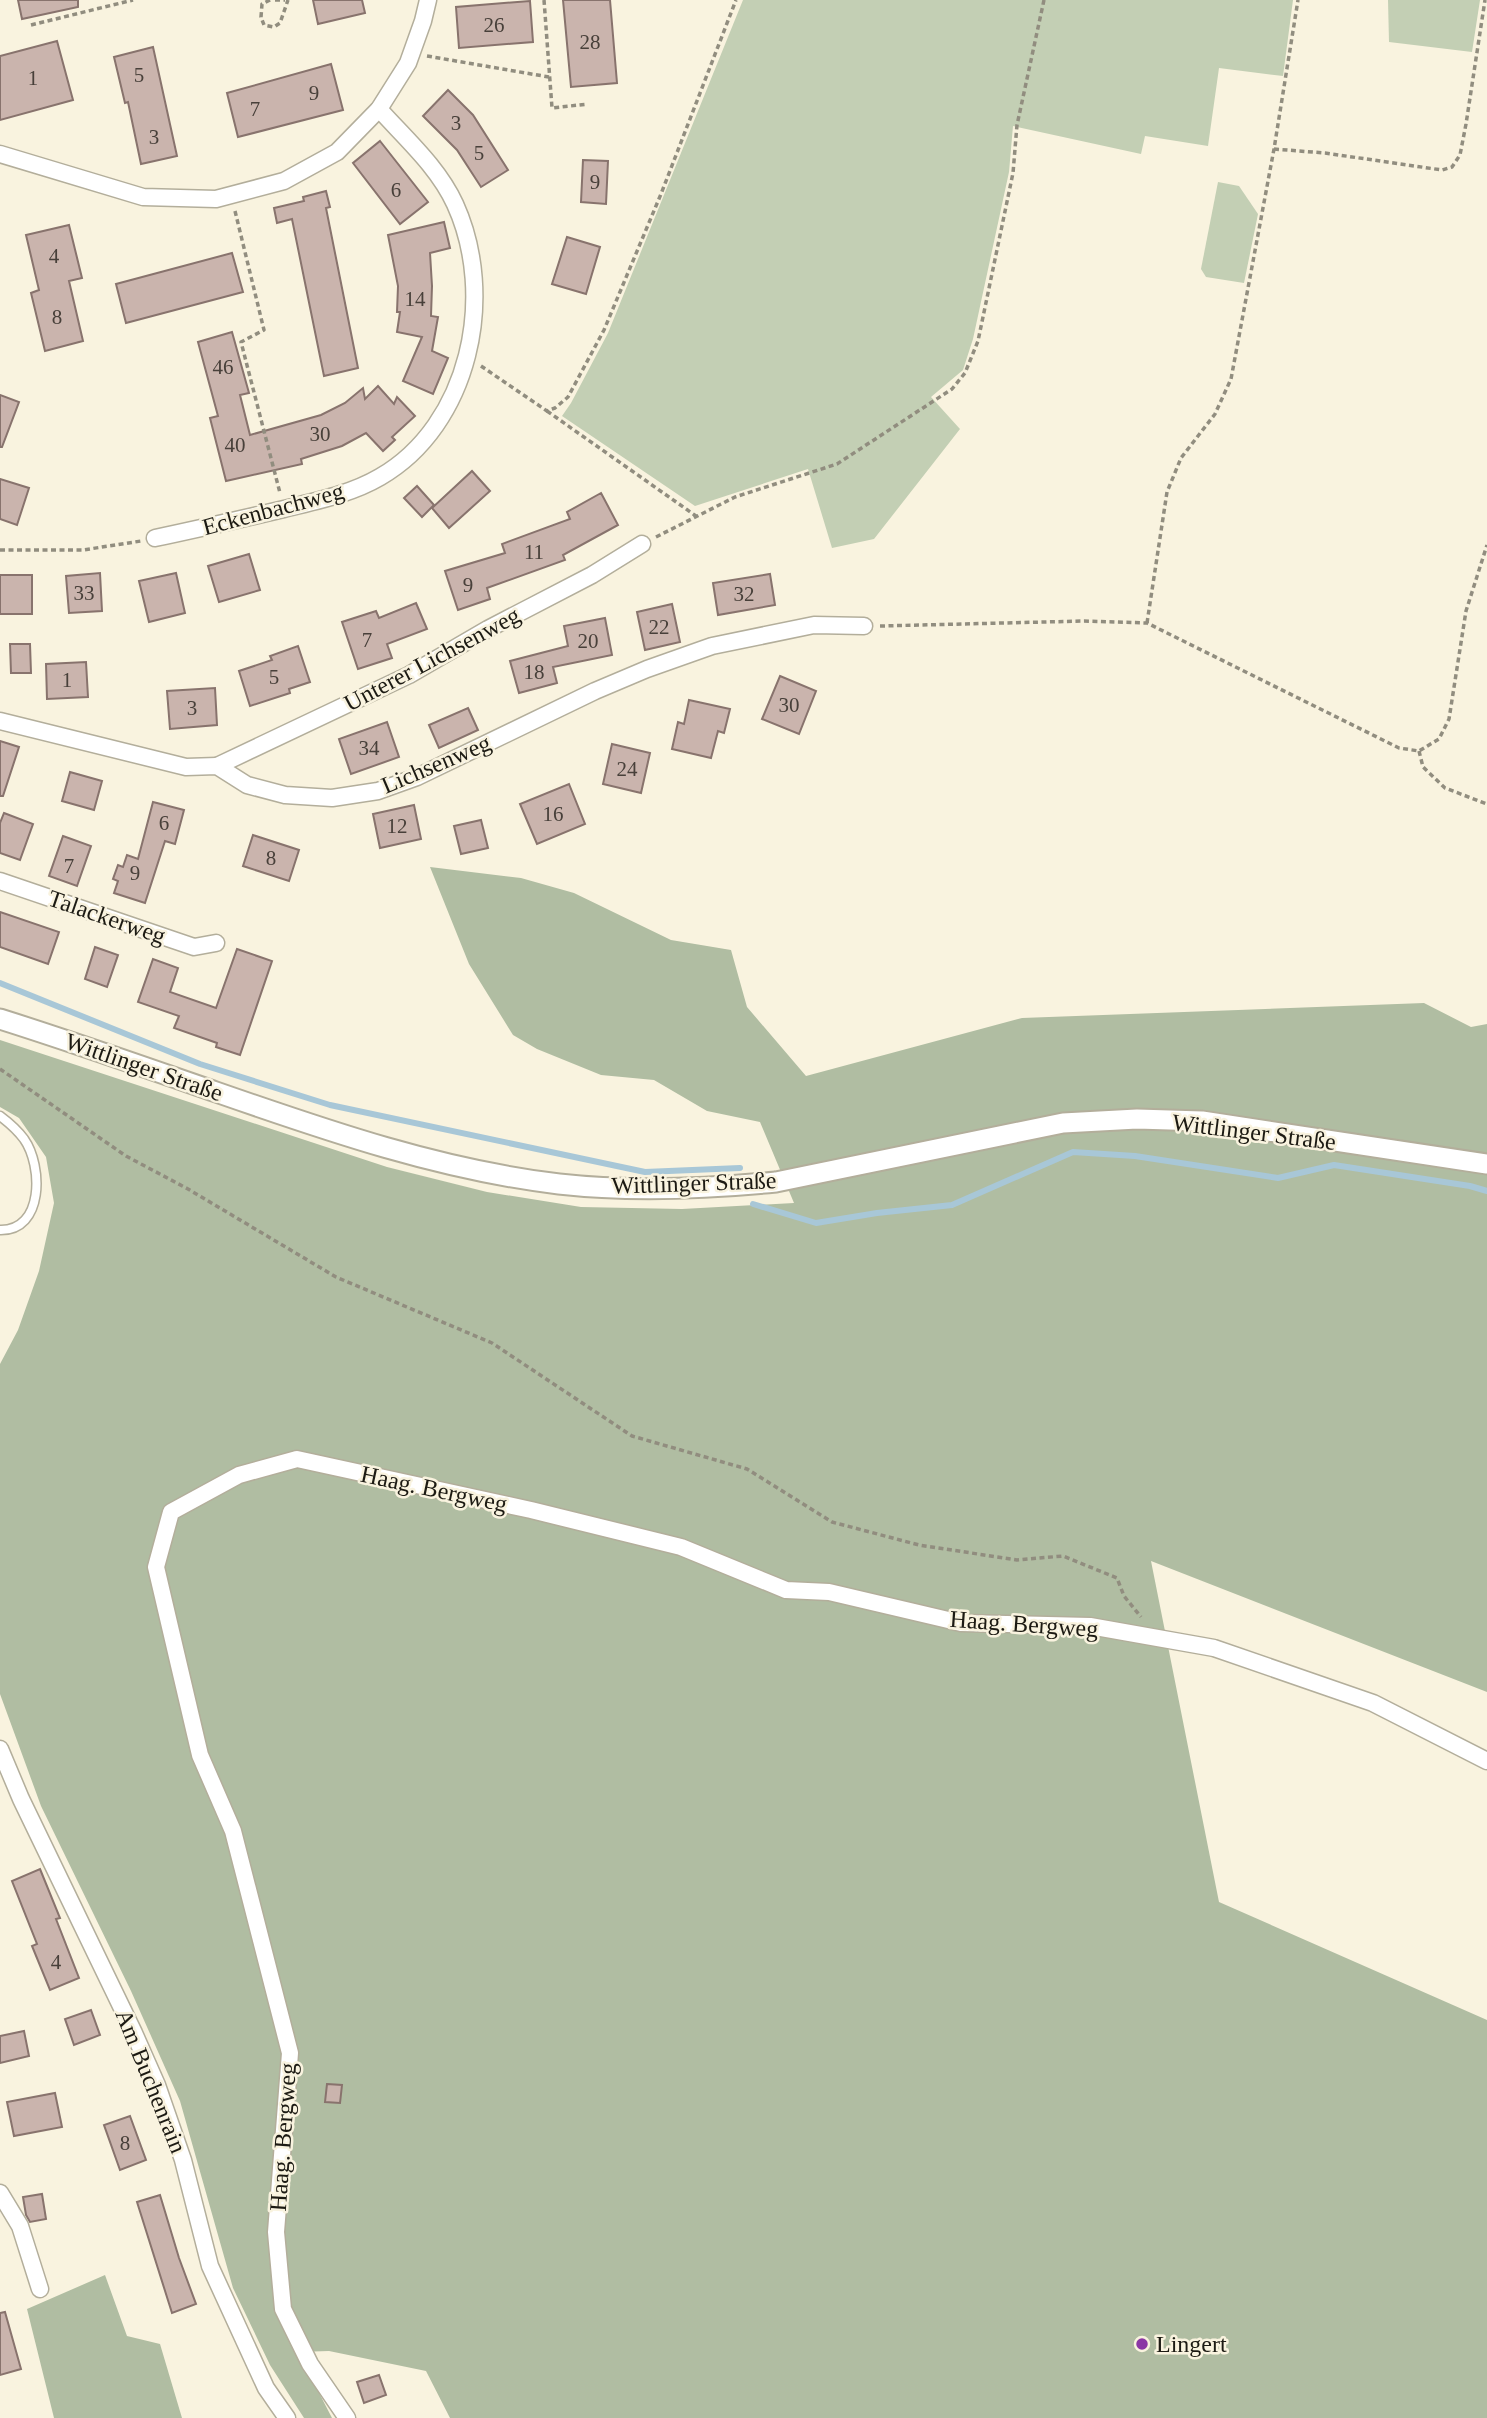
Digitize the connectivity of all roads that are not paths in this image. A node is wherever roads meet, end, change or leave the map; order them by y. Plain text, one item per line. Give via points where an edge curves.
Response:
1 (428, 0) edge
2 (379, 109) junction
3 (0, 154) edge
4 (155, 538) road end
5 (642, 544) road end
6 (864, 626) road end
7 (0, 721) edge
8 (217, 766) junction
9 (0, 881) edge
10 (216, 943) dead end
11 (0, 1019) edge
12 (0, 1116) edge
13 (1487, 1164) edge
14 (0, 1230) edge
15 (0, 1749) edge
16 (1487, 1761) edge
17 (0, 2193) edge
18 (40, 2289) dead end
19 (287, 2418) edge
20 (347, 2418) edge

1 - 2 street via 408,63
2 - 3 street via 337,152 284,181 216,199 143,197
2 - 4 street, Eckenbachweg via 438,174 467,240 474,276 474,317 454,395 409,456 379,478 327,499
5 - 8 street, Unterer Lichsenweg via 409,675
6 - 8 street, Lichsenweg via 814,625 712,646 595,691 417,777 378,791 332,798 285,795 247,785
7 - 8 street via 186,767
9 - 10 street, Talackerweg via 194,947
11 - 13 street, Wittlinger Straße via 341,1135 460,1167 558,1184 641,1189 776,1182 1063,1123 1137,1119 1202,1121
12 - 14 lane via 24,1140 38,1180 34,1204 23,1223
15 - 19 street, Am Buchenrain via 148,2064 183,2160 210,2266 266,2388
16 - 20 street, Haag. Bergweg via 1373,1703 1214,1648 1090,1626 961,1623 829,1592 786,1590 681,1547 297,1459 239,1475 170,1512 156,1567 200,1755 233,1831 290,2053 276,2232 283,2309 310,2364
17 - 18 street via 20,2226

